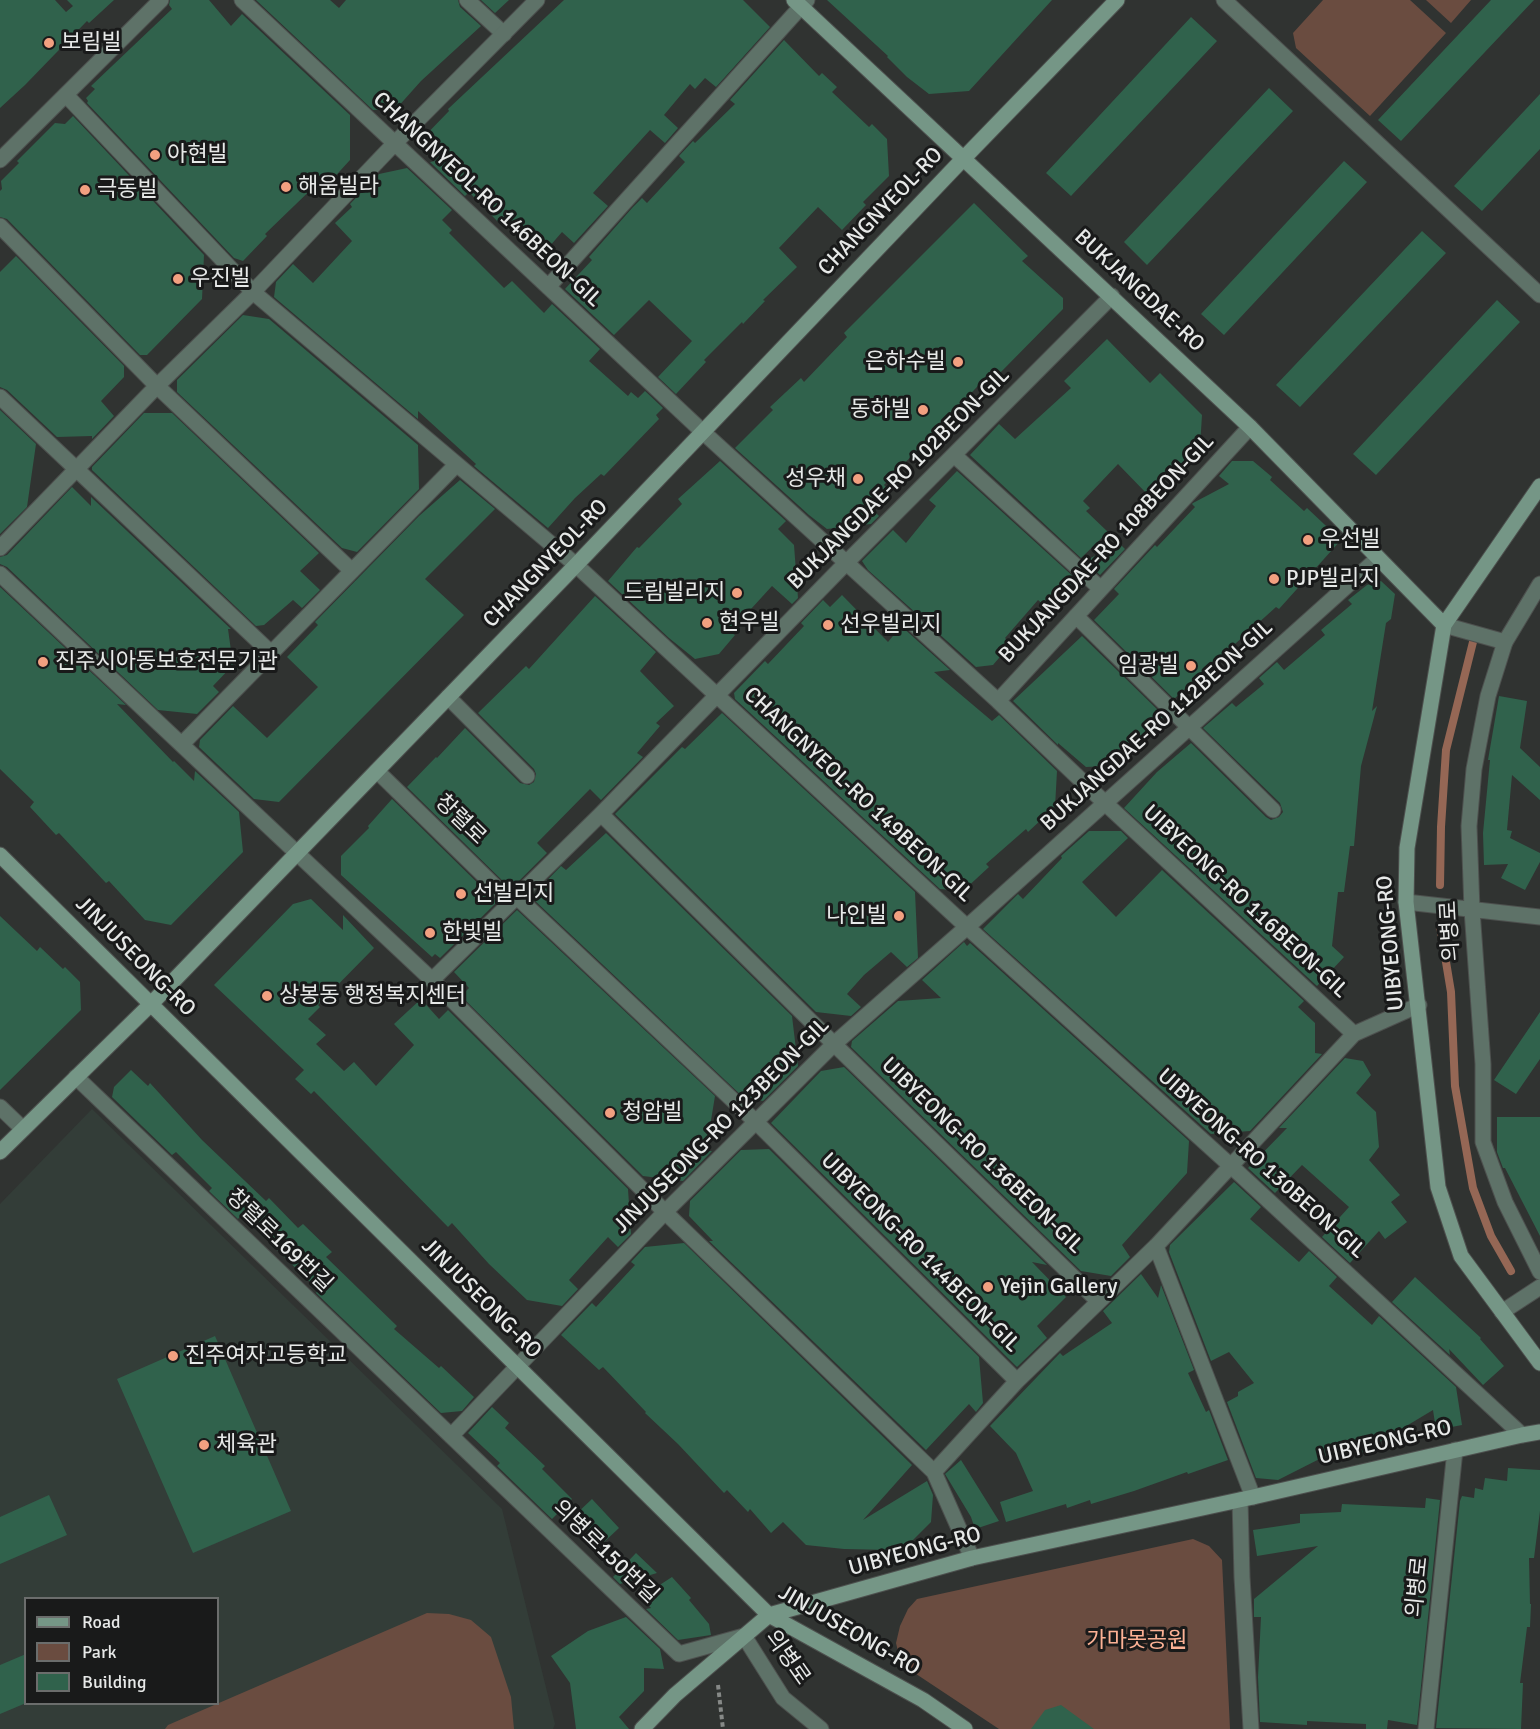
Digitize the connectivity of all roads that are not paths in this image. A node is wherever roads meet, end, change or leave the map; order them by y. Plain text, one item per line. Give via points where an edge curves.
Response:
1 (161, 0) edge
2 (242, 0) edge
3 (467, 0) edge
4 (537, 0) edge
5 (1117, 0) edge
6 (1224, 0) edge
7 (801, 2) edge
8 (504, 34) junction
9 (66, 94) junction
10 (394, 144) junction
11 (963, 159) junction
12 (0, 160) edge
13 (0, 226) edge
14 (548, 287) junction
15 (253, 292) junction
16 (1540, 295) edge
17 (1112, 296) junction
18 (157, 386) junction
19 (0, 398) edge
20 (1250, 427) junction
21 (703, 432) junction
22 (954, 455) junction
23 (456, 465) junction
24 (75, 470) junction
25 (1540, 486) edge
26 (0, 548) edge
27 (1378, 558) junction
28 (846, 563) junction
29 (576, 565) junction
30 (352, 571) junction
31 (0, 574) edge
32 (1540, 584) edge
33 (1101, 589) junction
34 (1076, 616) junction
35 (1444, 625) junction
36 (1505, 642) junction
37 (271, 653) junction
38 (718, 695) junction
39 (448, 697) junction
40 (998, 701) junction
41 (1189, 728) junction
42 (182, 744) junction
43 (377, 771) junction
44 (527, 776) dead end
45 (1105, 803) junction
46 (1273, 810) dead end
47 (602, 814) junction
48 (296, 853) junction
49 (0, 855) edge
50 (514, 899) junction
51 (1406, 902) junction
52 (1472, 909) junction
53 (1540, 917) edge
54 (967, 927) junction
55 (432, 980) junction
56 (151, 1004) junction
57 (1419, 1005) junction
58 (1354, 1034) junction
59 (834, 1044) junction
60 (76, 1077) junction
61 (0, 1107) edge
62 (755, 1120) junction
63 (23, 1129) junction
64 (0, 1152) edge
65 (1231, 1166) junction
66 (665, 1212) junction
67 (1156, 1246) junction
68 (1540, 1272) edge
69 (1540, 1287) edge
70 (1098, 1300) junction
71 (1502, 1312) junction
72 (1540, 1363) edge
73 (518, 1367) junction
74 (1017, 1381) junction
75 (1540, 1432) edge
76 (1522, 1435) junction
77 (451, 1437) junction
78 (1455, 1450) junction
79 (934, 1472) junction
80 (1247, 1498) junction
81 (972, 1558) junction
82 (769, 1615) junction
83 (744, 1636) junction
84 (642, 1729) edge
85 (821, 1729) edge
86 (964, 1729) edge
87 (1251, 1729) edge
88 (1426, 1729) edge

1 - 9 street
2 - 10 street, CHANGNYEOL-RO 146BEON-GIL
3 - 8 street
4 - 8 street
5 - 11 street, CHANGNYEOL-RO
6 - 16 street
7 - 11 street, BUKJANGDAE-RO
7 - 14 street
8 - 10 street
9 - 12 street
9 - 15 street, CHANGNYEOL-RO 149BEON-GIL
10 - 14 street, CHANGNYEOL-RO 146BEON-GIL
10 - 15 street
11 - 17 street, BUKJANGDAE-RO
11 - 21 street, CHANGNYEOL-RO
13 - 18 street
14 - 21 street, CHANGNYEOL-RO 146BEON-GIL
15 - 18 street
15 - 23 street, CHANGNYEOL-RO 149BEON-GIL
17 - 20 street, BUKJANGDAE-RO
17 - 22 street, BUKJANGDAE-RO 102BEON-GIL
18 - 24 street
18 - 30 street
19 - 24 street
20 - 27 street, BUKJANGDAE-RO
20 - 33 street, BUKJANGDAE-RO 108BEON-GIL
21 - 28 street, CHANGNYEOL-RO 146BEON-GIL
21 - 29 street, CHANGNYEOL-RO
22 - 28 street, BUKJANGDAE-RO 102BEON-GIL
22 - 33 street
23 - 29 street, CHANGNYEOL-RO 149BEON-GIL
23 - 30 street
24 - 26 street
24 - 37 street
25 - 35 street, UIBYEONG-RO
27 - 35 street, BUKJANGDAE-RO
27 - 41 street, BUKJANGDAE-RO 112BEON-GIL
28 - 38 street, BUKJANGDAE-RO 102BEON-GIL
28 - 40 street, UIBYEONG-RO 116BEON-GIL
29 - 38 street, CHANGNYEOL-RO 149BEON-GIL
29 - 39 street, CHANGNYEOL-RO
30 - 37 street
31 - 42 street
32 - 36 street, 의병로
33 - 34 street, BUKJANGDAE-RO 108BEON-GIL
34 - 40 street, BUKJANGDAE-RO 108BEON-GIL
34 - 41 street
35 - 36 street
35 - 51 street, UIBYEONG-RO via 1407,848
36 - 52 street, 의병로 via 1488,696 1474,769 1469,826
37 - 42 street
38 - 47 street, CHANGNYEOL-RO 149BEON-GIL
38 - 54 street, CHANGNYEOL-RO 149BEON-GIL
39 - 43 street, CHANGNYEOL-RO
39 - 44 street
40 - 45 street, UIBYEONG-RO 116BEON-GIL
41 - 45 street, BUKJANGDAE-RO 112BEON-GIL
41 - 46 street
42 - 48 street
43 - 48 street, CHANGNYEOL-RO
43 - 50 street, 창렬로
45 - 54 street, BUKJANGDAE-RO 112BEON-GIL
45 - 58 street, UIBYEONG-RO 116BEON-GIL
47 - 50 street, CHANGNYEOL-RO 149BEON-GIL
47 - 59 street
48 - 55 street
48 - 56 street, CHANGNYEOL-RO
49 - 56 street, JINJUSEONG-RO
50 - 55 street, CHANGNYEOL-RO 149BEON-GIL
50 - 62 street, 창렬로
51 - 52 street
51 - 57 street, UIBYEONG-RO
52 - 53 street
52 - 68 street, 의병로 via 1483,1064 1483,1142 1505,1202
54 - 59 street, JINJUSEONG-RO 123BEON-GIL
54 - 65 street, UIBYEONG-RO 130BEON-GIL
55 - 66 street
56 - 60 street, CHANGNYEOL-RO
56 - 73 street, JINJUSEONG-RO
57 - 58 street
57 - 71 street, UIBYEONG-RO via 1438,1187 1461,1256
58 - 65 street
59 - 62 street, JINJUSEONG-RO 123BEON-GIL
59 - 70 street, UIBYEONG-RO 136BEON-GIL
60 - 63 street, CHANGNYEOL-RO
60 - 77 street, 창렬로169번길
61 - 63 street
62 - 66 street, JINJUSEONG-RO 123BEON-GIL
62 - 74 street, UIBYEONG-RO 144BEON-GIL
63 - 64 street, CHANGNYEOL-RO
65 - 67 street
65 - 76 street, UIBYEONG-RO 130BEON-GIL
66 - 73 street, JINJUSEONG-RO 123BEON-GIL
66 - 79 street
67 - 70 street
67 - 80 street
69 - 71 street
70 - 74 street
71 - 72 street, UIBYEONG-RO
73 - 77 street, JINJUSEONG-RO 123BEON-GIL
73 - 82 street, JINJUSEONG-RO
74 - 79 street, UIBYEONG-RO 144BEON-GIL
75 - 76 street, UIBYEONG-RO
76 - 78 street, UIBYEONG-RO
77 - 83 street, 의병로150번길 via 679,1654
78 - 80 street, UIBYEONG-RO
78 - 88 street, 의병로
79 - 81 street
80 - 81 street, UIBYEONG-RO
80 - 87 street via 1242,1577
81 - 82 street, UIBYEONG-RO
82 - 83 street, UIBYEONG-RO
82 - 86 street, JINJUSEONG-RO via 923,1700
83 - 84 street, UIBYEONG-RO
83 - 85 street, 의병로 via 783,1698

